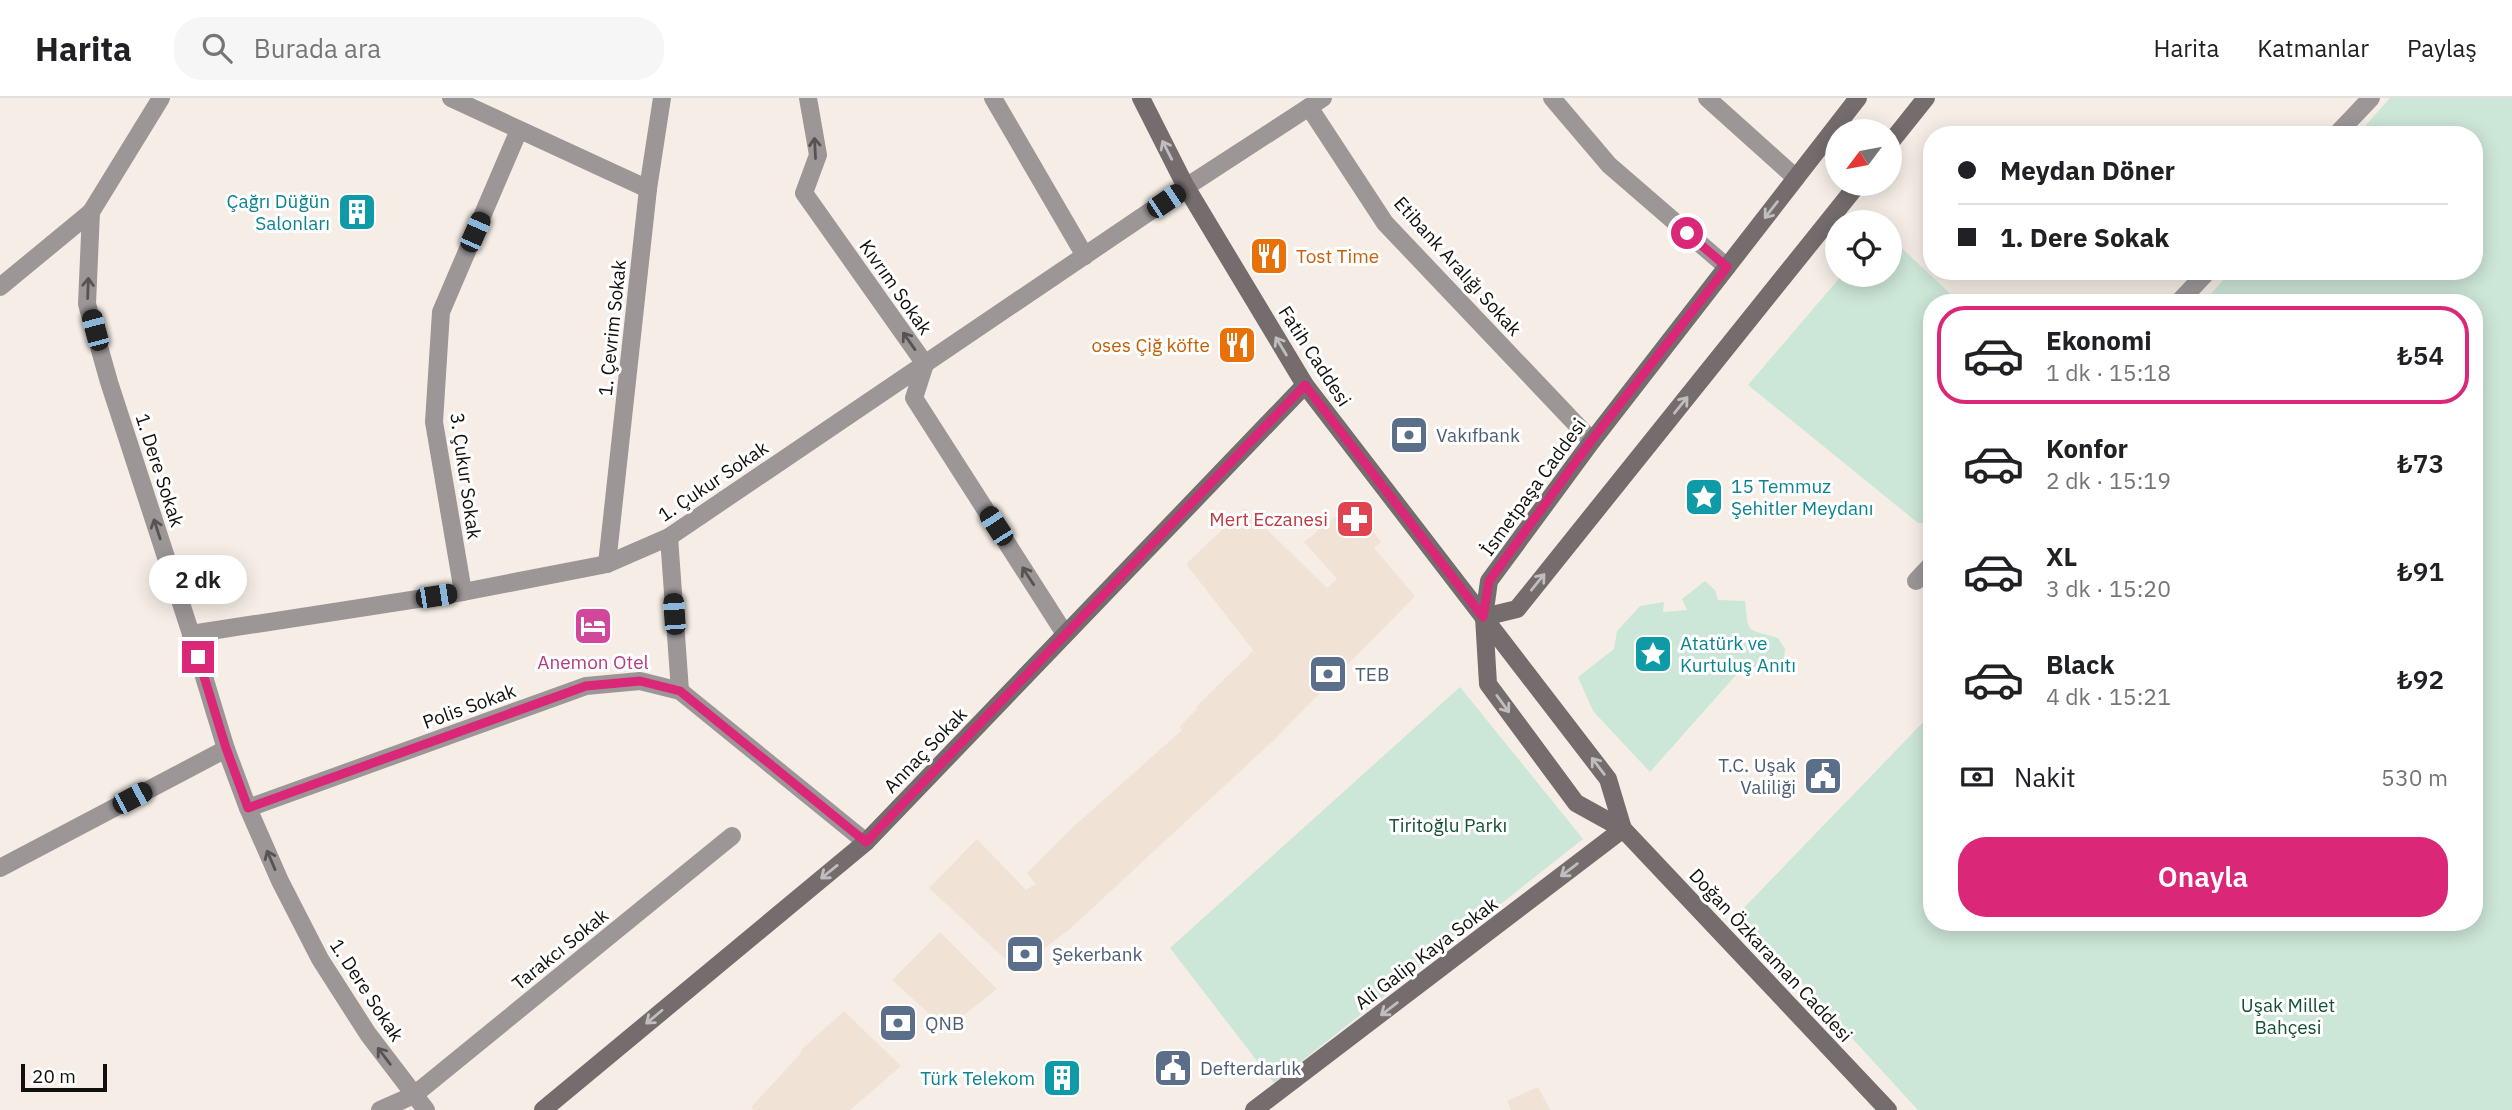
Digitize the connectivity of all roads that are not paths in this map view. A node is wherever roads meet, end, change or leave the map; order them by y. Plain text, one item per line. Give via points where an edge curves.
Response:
1 (161, 98) edge
2 (451, 98) edge
3 (662, 98) edge
4 (808, 98) edge
5 (993, 98) edge
6 (1141, 98) edge
7 (1552, 98) edge
8 (1707, 98) edge
9 (1858, 98) edge
10 (1926, 98) edge
11 (2371, 98) edge
12 (1316, 102) edge
13 (2345, 126) edge
14 (1902, 128) edge
15 (519, 130) junction
16 (1796, 178) junction
17 (1186, 187) junction
18 (649, 190) junction
19 (1848, 196) edge
20 (91, 212) junction
21 (1085, 256) junction
22 (1727, 267) junction
23 (2199, 280) edge
24 (0, 287) edge
25 (2186, 294) edge
26 (925, 364) junction
27 (1305, 385) junction
28 (1591, 441) junction
29 (669, 537) junction
30 (607, 564) junction
31 (1923, 574) edge
32 (1916, 581) dead end
33 (463, 592) junction
34 (1483, 617) junction
35 (191, 634) junction
36 (1065, 634) junction
37 (680, 691) junction
38 (226, 748) junction
39 (248, 808) junction
40 (1623, 829) junction
41 (732, 836) dead end
42 (866, 842) junction
43 (0, 868) edge
44 (414, 1095) junction
45 (380, 1110) edge
46 (426, 1110) edge
47 (542, 1110) edge
48 (1254, 1110) edge
49 (1888, 1110) edge

1 - 20 street, 1. Dere Sokak
2 - 15 street
3 - 18 street, 1. Çevrim Sokak
26 -> 4 street, Kıvrım Sokak via 804,193 818,155
5 - 21 street
17 -> 6 main road, Fatih Caddesi
7 - 22 street via 1609,165
8 - 16 street
9 - 16 main road, İsmetpaşa Caddesi
10 - 14 main road
11 - 13 street
12 - 17 street, 1. Çukur Sokak
12 - 28 street, Etibank Aralığı Sokak via 1385,223
15 - 18 street
15 - 33 street, 3. Çukur Sokak via 441,312 434,422
16 -> 22 main road, İsmetpaşa Caddesi
17 - 21 street, 1. Çukur Sokak
27 -> 17 main road, Fatih Caddesi
18 - 30 street, 1. Çevrim Sokak
34 -> 19 main road via 1517,608
20 - 24 street
35 -> 20 street, 1. Dere Sokak via 88,304
21 - 26 street, 1. Çukur Sokak
22 - 28 main road, İsmetpaşa Caddesi
23 - 25 street
26 - 29 street, 1. Çukur Sokak
36 -> 26 street, Kıvrım Sokak via 914,398
27 - 34 main road, Fatih Caddesi
27 - 36 main road, Annaç Sokak
28 - 34 main road, İsmetpaşa Caddesi via 1489,581
29 - 30 street, 1. Çukur Sokak
29 - 37 street
30 - 33 street, 1. Çukur Sokak
31 - 32 street
33 - 35 street, 1. Çukur Sokak
40 -> 34 main road, Doğan Özkaraman Caddesi via 1608,779
34 -> 40 main road, Doğan Özkaraman Caddesi via 1488,684 1576,803
35 - 38 street, 1. Dere Sokak
36 - 42 main road, Annaç Sokak
37 - 39 street, Polis Sokak via 640,681 586,686
37 - 42 street, Polis Sokak
38 - 39 street, 1. Dere Sokak
38 - 43 street
44 -> 39 street, 1. Dere Sokak via 320,959
40 -> 48 main road, Ali Galip Kaya Sokak
40 - 49 main road, Doğan Özkaraman Caddesi
41 - 44 street, Tarakcı Sokak
42 -> 47 main road, Annaç Sokak
44 - 45 street, Tarakcı Sokak
44 - 46 street, 1. Dere Sokak

